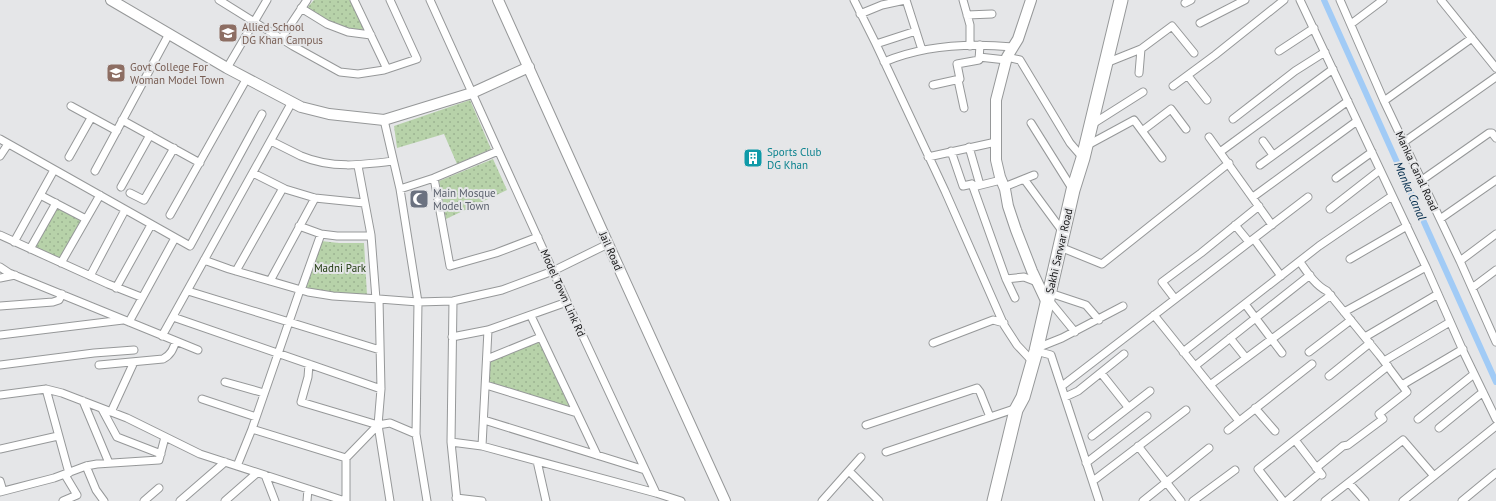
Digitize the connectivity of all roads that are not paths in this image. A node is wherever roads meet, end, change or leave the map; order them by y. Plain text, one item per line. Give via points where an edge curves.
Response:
1 (110, 0) edge
2 (219, 0) edge
3 (267, 0) edge
4 (307, 0) edge
5 (354, 0) edge
6 (390, 0) edge
7 (430, 0) edge
8 (498, 0) edge
9 (854, 0) edge
10 (906, 0) edge
11 (963, 0) edge
12 (1031, 0) edge
13 (1121, 0) edge
14 (1245, 0) edge
15 (1284, 0) edge
16 (1300, 0) edge
17 (1340, 0) edge
18 (1383, 0) edge
19 (1442, 0) edge
20 (301, 8) junction
21 (860, 14) junction
22 (992, 14) dead end
23 (968, 15) junction
24 (254, 22) junction
25 (1200, 23) dead end
26 (1351, 24) junction
27 (1314, 28) junction
28 (916, 31) junction
29 (169, 34) junction
30 (371, 35) junction
31 (1472, 38) junction
32 (282, 39) junction
33 (876, 44) junction
34 (980, 45) junction
35 (970, 46) junction
36 (1013, 47) junction
37 (1141, 49) junction
38 (922, 50) junction
39 (1279, 51) dead end
40 (1325, 52) junction
41 (1194, 53) dead end
42 (979, 57) junction
43 (1007, 59) junction
44 (884, 62) junction
45 (1106, 63) junction
46 (529, 67) junction
47 (227, 68) junction
48 (1496, 68) edge
49 (387, 69) junction
50 (1333, 69) junction
51 (1138, 73) dead end
52 (1188, 76) junction
53 (1496, 77) edge
54 (247, 78) junction
55 (958, 80) junction
56 (933, 85) dead end
57 (1173, 86) dead end
58 (1143, 92) dead end
59 (472, 93) junction
60 (1207, 100) dead end
61 (1348, 101) junction
62 (1384, 101) junction
63 (292, 102) junction
64 (71, 106) dead end
65 (964, 108) dead end
66 (262, 114) dead end
67 (91, 118) junction
68 (1233, 119) dead end
69 (122, 120) junction
70 (384, 120) junction
71 (1357, 121) junction
72 (1031, 123) dead end
73 (1091, 125) junction
74 (1186, 129) dead end
75 (116, 131) junction
76 (1142, 131) junction
77 (150, 135) junction
78 (1209, 137) dead end
79 (1496, 138) edge
80 (0, 139) edge
81 (271, 140) junction
82 (1263, 141) dead end
83 (996, 142) junction
84 (1404, 142) junction
85 (8, 144) junction
86 (969, 147) junction
87 (174, 148) junction
88 (498, 151) junction
89 (951, 152) junction
90 (1085, 152) junction
91 (1220, 152) junction
92 (1372, 152) junction
93 (1274, 155) junction
94 (0, 156) edge
95 (69, 156) dead end
96 (928, 157) junction
97 (1162, 158) dead end
98 (393, 161) junction
99 (200, 163) junction
100 (1229, 163) junction
101 (1260, 164) dead end
102 (358, 166) junction
103 (54, 170) junction
104 (1380, 170) junction
105 (95, 171) dead end
106 (253, 173) junction
107 (1034, 175) dead end
108 (434, 178) junction
109 (1336, 178) dead end
110 (1024, 179) junction
111 (1422, 180) junction
112 (1496, 180) edge
113 (972, 184) junction
114 (1002, 184) junction
115 (980, 185) junction
116 (120, 187) dead end
117 (282, 188) junction
118 (400, 189) junction
119 (1073, 190) junction
120 (130, 193) dead end
121 (40, 195) junction
122 (100, 195) junction
123 (1392, 196) junction
124 (1308, 197) dead end
125 (315, 198) junction
126 (1253, 198) junction
127 (56, 203) junction
128 (364, 203) junction
129 (1259, 206) junction
130 (1330, 209) dead end
131 (125, 210) junction
132 (170, 215) dead end
133 (86, 219) junction
134 (1440, 219) junction
135 (151, 225) junction
136 (1235, 225) junction
137 (1272, 225) junction
138 (299, 226) junction
139 (1407, 226) junction
140 (321, 234) junction
141 (1064, 234) junction
142 (1496, 234) edge
143 (0, 235) edge
144 (371, 236) junction
145 (175, 238) junction
146 (538, 238) junction
147 (1252, 240) junction
148 (14, 242) junction
149 (608, 244) junction
150 (1060, 247) junction
151 (30, 249) junction
152 (1350, 259) dead end
153 (204, 260) junction
154 (1460, 261) junction
155 (1300, 262) junction
156 (61, 263) junction
157 (0, 267) edge
158 (1426, 267) junction
159 (1496, 270) edge
160 (236, 271) junction
161 (553, 271) junction
162 (15, 275) junction
163 (1310, 275) junction
164 (90, 276) junction
165 (1281, 276) junction
166 (0, 278) edge
167 (1006, 279) junction
168 (270, 281) junction
169 (1037, 282) junction
170 (116, 288) junction
171 (1472, 288) junction
172 (300, 290) junction
173 (188, 291) junction
174 (62, 294) junction
175 (1438, 294) junction
176 (1331, 296) junction
177 (141, 298) junction
178 (1015, 298) dead end
179 (1048, 298) junction
180 (377, 299) junction
181 (1175, 299) junction
182 (453, 301) junction
183 (418, 302) junction
184 (567, 302) junction
185 (1245, 304) junction
186 (0, 306) edge
187 (1123, 306) dead end
188 (1344, 312) junction
189 (1154, 315) junction
190 (531, 316) junction
191 (173, 318) junction
192 (1256, 318) junction
193 (1099, 320) junction
194 (1351, 320) junction
195 (127, 321) junction
196 (288, 322) junction
197 (1450, 322) junction
198 (1004, 323) junction
199 (488, 330) junction
200 (1075, 332) junction
201 (0, 334) edge
202 (162, 336) junction
203 (452, 337) junction
204 (541, 337) junction
205 (1365, 337) junction
206 (1230, 338) junction
207 (1272, 339) junction
208 (176, 341) junction
209 (1496, 342) edge
210 (933, 343) dead end
211 (1370, 343) junction
212 (1462, 349) junction
213 (134, 350) dead end
214 (198, 350) dead end
215 (380, 350) junction
216 (1183, 352) junction
217 (1308, 352) dead end
218 (1035, 353) junction
219 (1282, 353) dead end
220 (278, 354) junction
221 (1124, 354) dead end
222 (1246, 358) junction
223 (487, 359) junction
224 (134, 362) junction
225 (309, 364) junction
226 (1312, 364) dead end
227 (1386, 364) junction
228 (0, 365) edge
229 (99, 365) dead end
230 (1195, 366) junction
231 (1100, 373) junction
232 (1474, 374) junction
233 (1329, 376) dead end
234 (226, 382) dead end
235 (486, 385) junction
236 (1210, 385) junction
237 (1402, 385) junction
238 (1062, 386) junction
239 (46, 389) junction
240 (381, 389) junction
241 (1150, 391) dead end
242 (1483, 392) junction
243 (264, 393) junction
244 (0, 395) edge
245 (1065, 397) junction
246 (202, 399) dead end
247 (83, 401) junction
248 (1020, 402) junction
249 (1128, 407) junction
250 (102, 408) junction
251 (1255, 408) junction
252 (1186, 410) dead end
253 (111, 412) junction
254 (577, 413) junction
255 (1147, 416) dead end
256 (256, 417) junction
257 (990, 417) junction
258 (1418, 419) dead end
259 (1496, 419) edge
260 (484, 420) junction
261 (1239, 421) junction
262 (378, 425) junction
263 (866, 425) dead end
264 (1496, 426) edge
265 (1439, 428) dead end
266 (252, 429) junction
267 (1228, 430) dead end
268 (1275, 431) dead end
269 (416, 434) junction
270 (58, 436) junction
271 (1092, 436) dead end
272 (165, 437) junction
273 (1295, 440) junction
274 (451, 442) junction
275 (482, 446) junction
276 (1138, 446) junction
277 (0, 448) edge
278 (1209, 448) dead end
279 (886, 452) dead end
280 (160, 454) junction
281 (596, 455) junction
282 (861, 457) dead end
283 (346, 458) junction
284 (537, 461) junction
285 (225, 462) junction
286 (109, 463) junction
287 (1086, 463) junction
288 (86, 466) junction
289 (237, 466) junction
290 (645, 470) junction
291 (1235, 470) dead end
292 (849, 471) junction
293 (1319, 472) junction
294 (257, 473) junction
295 (1496, 473) edge
296 (67, 474) junction
297 (265, 475) junction
298 (1434, 476) junction
299 (0, 481) edge
300 (1092, 481) junction
301 (1166, 482) junction
302 (1349, 483) junction
303 (159, 488) dead end
304 (308, 489) junction
305 (1, 492) edge
306 (656, 492) junction
307 (1411, 494) junction
308 (457, 500) edge
309 (63, 501) edge
310 (104, 501) edge
311 (144, 501) edge
312 (181, 501) edge
313 (225, 501) edge
314 (275, 501) edge
315 (307, 501) edge
316 (346, 501) edge
317 (390, 501) edge
318 (427, 501) edge
319 (482, 501) edge
320 (546, 501) edge
321 (681, 501) edge
322 (725, 501) edge
323 (822, 501) edge
324 (879, 501) edge
325 (994, 501) edge
326 (1001, 501) edge
327 (1099, 501) edge
328 (1143, 501) edge
329 (1181, 501) edge
330 (1193, 501) edge
331 (1283, 501) edge
332 (1287, 501) edge
333 (1325, 501) edge
334 (1365, 501) edge
335 (1403, 501) edge
336 (1416, 501) edge
337 (1462, 501) edge

1 - 29 street
2 - 24 street
3 - 24 street
4 - 20 street
5 - 30 street
6 - 49 street via 418,59
7 - 59 street, Model Town Link Rd
8 - 46 street, Jail Road
9 - 21 street
10 - 21 street via 882,5
10 - 28 street
11 - 23 street
12 - 36 street
13 - 45 highway, Sakhi Sarwar Road
14 - 25 street
15 - 52 street
16 - 27 street
17 - 26 street, Manka Canal Road
18 - 26 street
19 - 31 street
20 - 30 street via 327,24 348,32
20 - 32 street
21 - 33 street
22 - 23 street
23 - 35 street
24 - 32 street
24 - 47 street
26 - 62 street, Manka Canal Road
27 - 39 street
27 - 40 street
28 - 33 street
28 - 38 street
29 - 47 street
29 - 69 street
30 - 49 street
31 - 48 street
31 - 62 street
32 - 49 street via 340,72 358,74
33 - 44 street
34 - 35 street
34 - 36 street
34 - 42 street
35 - 38 street
36 - 43 street
37 - 41 street via 1172,26
37 - 45 street
37 - 51 street
38 - 44 street
40 - 50 street
40 - 68 street via 1295,71
42 - 43 street
42 - 55 street via 979,60 957,64 960,79
43 - 83 street via 996,100
43 - 90 street via 1020,60 1070,143
44 - 96 street
45 - 73 highway, Sakhi Sarwar Road
46 - 59 street
46 - 149 street, Jail Road
47 - 54 street
50 - 61 street
50 - 91 street
52 - 57 street
52 - 60 street
53 - 84 street
54 - 63 street
54 - 99 street
55 - 56 street
55 - 65 street
58 - 73 street
59 - 70 street
59 - 88 street, Model Town Link Rd
61 - 71 street
61 - 93 street
62 - 84 street, Manka Canal Road
63 - 70 street via 329,114
63 - 81 street
64 - 67 street
66 - 145 street via 190,246
67 - 75 street
67 - 95 street
69 - 75 street
69 - 77 street
70 - 98 street
71 - 92 street
71 - 126 street
72 - 119 street
73 - 90 highway, Sakhi Sarwar Road
74 - 76 street via 1171,109
75 - 105 street
76 - 90 street via 1134,120
76 - 97 street
77 - 87 street
77 - 116 street
78 - 91 street
79 - 111 street via 1489,133
80 - 85 street
81 - 102 street via 319,162
81 - 106 street
82 - 93 street
83 - 86 street
83 - 114 street via 996,160
84 - 111 street, Manka Canal Road
85 - 94 street
85 - 103 street
86 - 89 street
86 - 115 street
87 - 99 street
87 - 120 street via 144,200
88 - 108 street
88 - 146 street, Model Town Link Rd
89 - 96 street
89 - 113 street via 963,186
90 - 119 highway, Sakhi Sarwar Road
91 - 100 street
92 - 104 street
92 - 109 street
93 - 101 street
96 - 198 street
98 - 102 street
98 - 118 street
99 - 132 street
100 - 126 street
100 - 150 street via 1102,264
102 - 128 street
103 - 121 street
103 - 122 street
104 - 123 street
104 - 130 street
106 - 117 street
106 - 153 street
107 - 110 street
108 - 118 street
108 - 146 street via 450,266
110 - 114 street
110 - 141 street
111 - 134 street, Manka Canal Road
112 - 134 street
113 - 115 street
113 - 167 street
114 - 115 street
114 - 169 street
117 - 125 street
117 - 160 street
118 - 183 street
119 - 141 highway, Sakhi Sarwar Road
121 - 127 street
121 - 148 street
122 - 131 street
122 - 133 street
123 - 139 street
123 - 155 street
124 - 137 street
125 - 128 street
125 - 138 street
126 - 129 street
127 - 133 street
127 - 151 street
128 - 144 street
129 - 136 street
129 - 137 street
131 - 135 street
131 - 164 street
133 - 156 street
134 - 154 street, Manka Canal Road
135 - 145 street
135 - 170 street
136 - 147 street
136 - 181 street via 1162,282
137 - 147 street
138 - 140 street
138 - 168 street
139 - 152 street
139 - 158 street
140 - 144 street
140 - 172 street
141 - 150 highway, Sakhi Sarwar Road
142 - 154 street
143 - 148 street
144 - 180 street
145 - 177 street
146 - 161 street, Model Town Link Rd
147 - 165 street
147 - 181 street
148 - 151 street
149 - 161 street
149 - 322 street, Jail Road
150 - 179 highway, Sakhi Sarwar Road
151 - 156 street
153 - 160 street
153 - 173 street
154 - 171 street, Manka Canal Road
155 - 163 street
155 - 165 street
156 - 164 street
157 - 162 street
158 - 175 street
158 - 188 street
159 - 171 street
160 - 168 street
161 - 182 street via 502,290
161 - 184 street, Model Town Link Rd
162 - 166 street
162 - 174 street
163 - 176 street
163 - 192 street
164 - 170 street
165 - 185 street
167 - 169 street via 1024,277
167 - 178 street
168 - 172 street
169 - 179 street
170 - 177 street
171 - 209 street, Manka Canal Road
172 - 180 street via 333,296
172 - 196 street
173 - 191 street
173 - 196 street
174 - 186 street via 59,300 53,302
174 - 195 street
175 - 197 street
175 - 205 street
176 - 188 street
176 - 207 street
177 - 195 street
179 - 193 street via 1086,305
179 - 200 street
179 - 218 highway, Sakhi Sarwar Road
180 - 183 street
180 - 215 street
181 - 189 street
182 - 183 street
182 - 203 street
183 - 269 street
184 - 190 street
184 - 290 street, Model Town Link Rd
185 - 192 street
185 - 216 street
187 - 193 street
188 - 194 street
189 - 216 street
189 - 238 street
190 - 199 street
190 - 204 street
191 - 202 street
191 - 220 street
192 - 206 street
192 - 207 street
193 - 200 street
194 - 205 street
194 - 217 street
195 - 201 street
195 - 202 street
196 - 215 street
196 - 220 street
197 - 212 street
197 - 227 street
198 - 210 street via 992,320
198 - 218 street via 1017,345
199 - 203 street
199 - 223 street
200 - 218 street
202 - 208 street
203 - 274 street
204 - 223 street
204 - 254 street
205 - 211 street
206 - 222 street
206 - 230 street
207 - 219 street
207 - 222 street
208 - 214 street
208 - 224 street via 167,357
211 - 227 street
211 - 233 street
212 - 232 street
212 - 237 street
213 - 228 street
215 - 240 street
216 - 230 street
218 - 238 street via 1051,356
218 - 248 highway, Sakhi Sarwar Road
220 - 225 street
220 - 243 street
221 - 231 street
222 - 236 street
223 - 235 street
224 - 229 street
224 - 253 street
225 - 240 street
225 - 262 street via 301,402
226 - 251 street
227 - 237 street
227 - 273 street
230 - 236 street
231 - 245 street via 1078,391
231 - 249 street
232 - 242 street
232 - 258 street
234 - 243 street
235 - 254 street
235 - 260 street
236 - 261 street
237 - 293 street via 1407,392 1379,414 1383,419 1343,446
238 - 245 street
239 - 244 street
239 - 247 street
239 - 270 street
240 - 262 street
241 - 249 street
242 - 259 street
242 - 265 street
243 - 256 street
245 - 287 street
246 - 256 street
247 - 250 street
247 - 286 street
248 - 257 street
248 - 325 highway, Sakhi Sarwar Road
248 - 326 highway via 1022,412
249 - 271 street
250 - 253 street
250 - 280 street via 117,437
251 - 261 street
251 - 268 street
252 - 276 street
253 - 272 street
254 - 281 street
255 - 287 street
256 - 266 street
257 - 263 street via 977,388
257 - 279 street
260 - 275 street
260 - 281 street
261 - 267 street
262 - 269 street via 390,423
262 - 283 street
262 - 317 street
264 - 298 street
266 - 283 street
266 - 289 street
269 - 318 street
270 - 277 street
270 - 296 street
272 - 280 street
272 - 285 street via 200,454
273 - 293 street
273 - 331 street via 1258,469
274 - 275 street
274 - 308 street
275 - 284 street
276 - 300 street
276 - 301 street
278 - 301 street
280 - 286 street via 159,460
281 - 290 street
282 - 292 street
283 - 316 street
284 - 306 street
284 - 320 street
285 - 289 street
285 - 312 street
286 - 288 street
287 - 300 street
288 - 296 street
288 - 310 street via 96,490
289 - 294 street
290 - 306 street, Model Town Link Rd
291 - 330 street
292 - 323 street
292 - 324 street
293 - 332 street
294 - 297 street
294 - 313 street
295 - 337 street
296 - 305 street
296 - 309 street via 77,495
297 - 304 street
297 - 314 street
298 - 302 street via 1403,440
298 - 307 street
299 - 305 street
300 - 327 street
301 - 328 street
301 - 329 street
302 - 333 street
302 - 334 street
303 - 311 street
304 - 315 street
304 - 316 street
306 - 321 street
307 - 335 street
307 - 336 street
308 - 319 street

